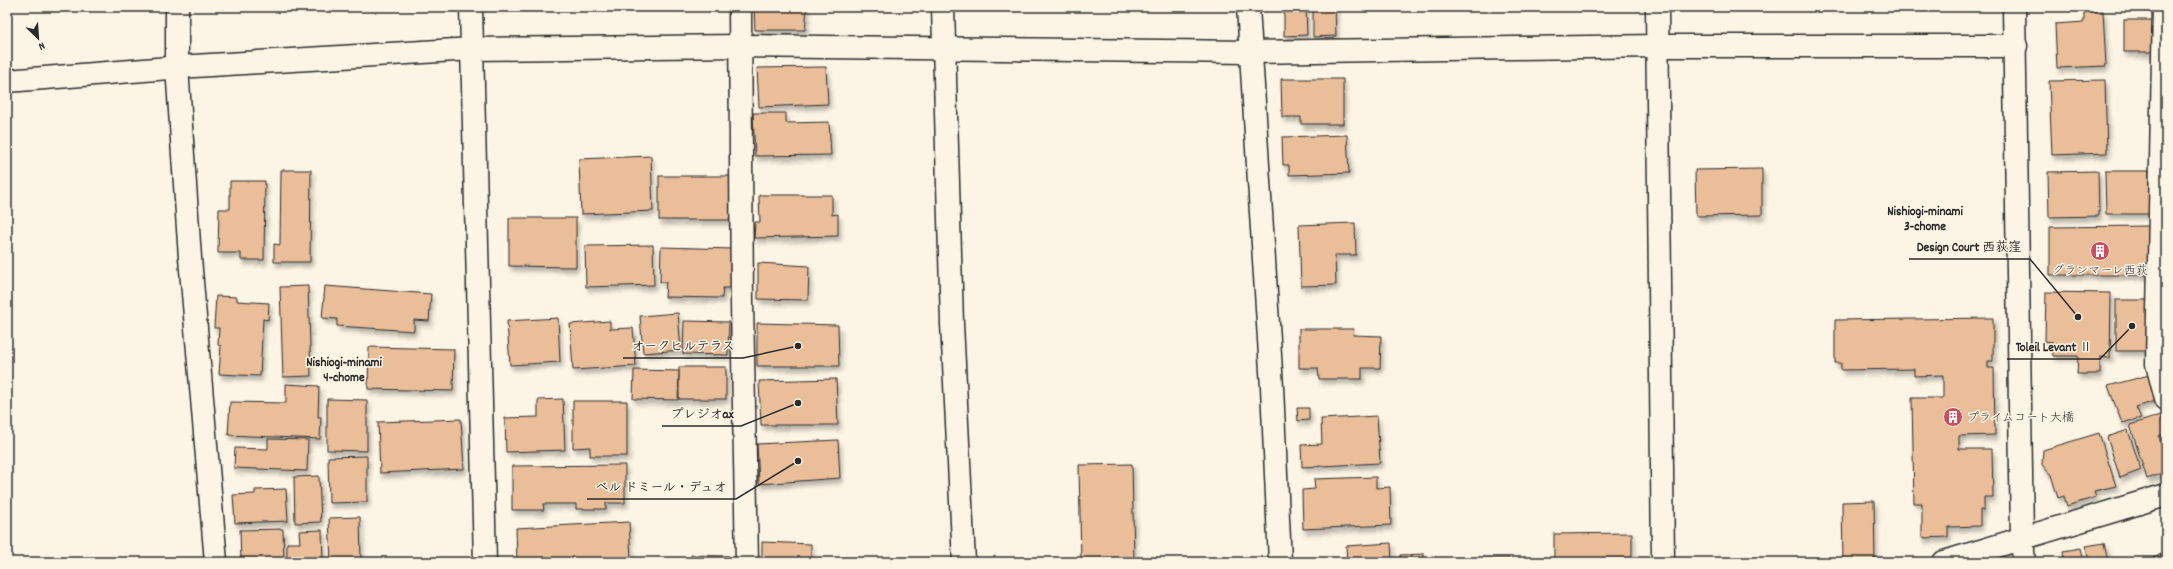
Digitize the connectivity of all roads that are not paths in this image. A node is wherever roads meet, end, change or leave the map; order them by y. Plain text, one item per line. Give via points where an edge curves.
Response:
1 (177, 7) edge
2 (471, 7) edge
3 (740, 7) edge
4 (943, 7) edge
5 (1248, 7) edge
6 (1657, 7) edge
7 (2014, 7) edge
8 (2164, 7) edge
9 (741, 46) junction
10 (1658, 46) junction
11 (2016, 46) junction
12 (472, 49) junction
13 (945, 49) junction
14 (1250, 52) junction
15 (177, 67) junction
16 (7, 81) edge
17 (2166, 399) edge
18 (2166, 494) edge
19 (2022, 539) junction
20 (216, 562) edge
21 (485, 562) edge
22 (747, 562) edge
23 (964, 562) edge
24 (1280, 562) edge
25 (1663, 562) edge
26 (1944, 562) edge
27 (2024, 562) edge

1 - 15 street
2 - 12 street
3 - 9 street
4 - 13 street
5 - 14 street
6 - 10 street
7 - 11 street
8 - 17 street via 2157,364
9 - 12 street
9 - 13 street
9 - 22 street
10 - 11 street
10 - 14 street
10 - 25 street
11 - 19 street
12 - 15 street
12 - 21 street
13 - 14 street
13 - 23 street via 952,324
14 - 24 street via 1272,387
15 - 16 street
15 - 20 street via 190,258
18 - 19 street
19 - 26 street
19 - 27 street

